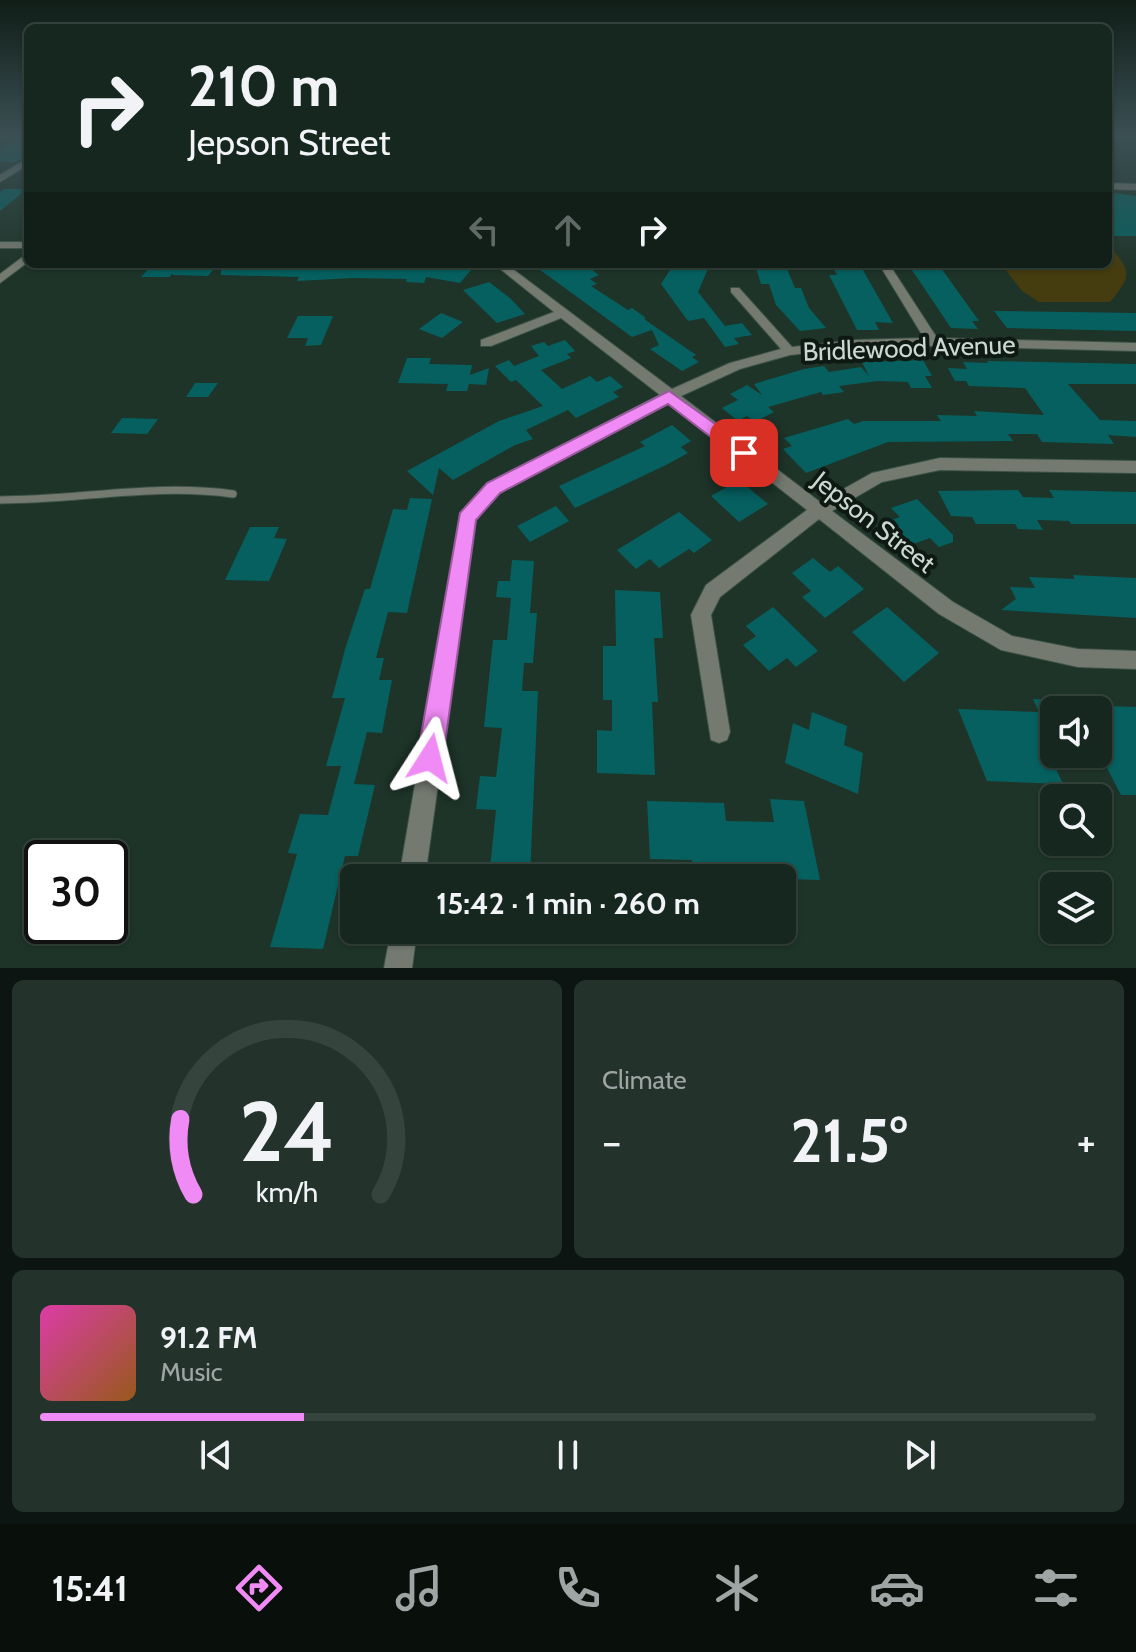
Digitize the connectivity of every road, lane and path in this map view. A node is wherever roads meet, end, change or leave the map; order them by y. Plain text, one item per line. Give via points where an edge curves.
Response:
1 (1112, 186) edge
2 (1136, 187) edge
3 (0, 245) edge
4 (24, 245) edge
5 (24, 259) edge
6 (504, 268) edge
7 (887, 268) edge
8 (0, 280) edge
9 (735, 290) dead end
10 (562, 313) junction
11 (933, 342) junction
12 (486, 343) dead end
13 (1136, 347) edge
14 (789, 351) junction
15 (669, 396) junction
16 (1136, 467) edge
17 (233, 494) dead end
18 (0, 500) edge
19 (819, 510) junction
20 (1136, 660) edge
21 (719, 732) dead end
22 (414, 864) edge
23 (402, 944) edge
24 (398, 968) edge

1 - 2 street
3 - 4 street
5 - 8 street
6 - 10 street, Jepson Street
7 - 11 street
9 - 14 street
10 - 12 street
10 - 15 street, Jepson Street
11 - 13 street, Bridlewood Avenue
11 - 14 street, Bridlewood Avenue
14 - 15 street, Bridlewood Avenue via 735,366
15 - 19 street, Jepson Street
15 - 22 street, Bridlewood Avenue via 494,488 467,518
16 - 19 street via 940,464 878,477
17 - 18 lane via 187,488 52,501
19 - 20 street, Jepson Street via 946,608 1008,644 1078,658
19 - 21 street via 713,591 701,615
23 - 24 street

